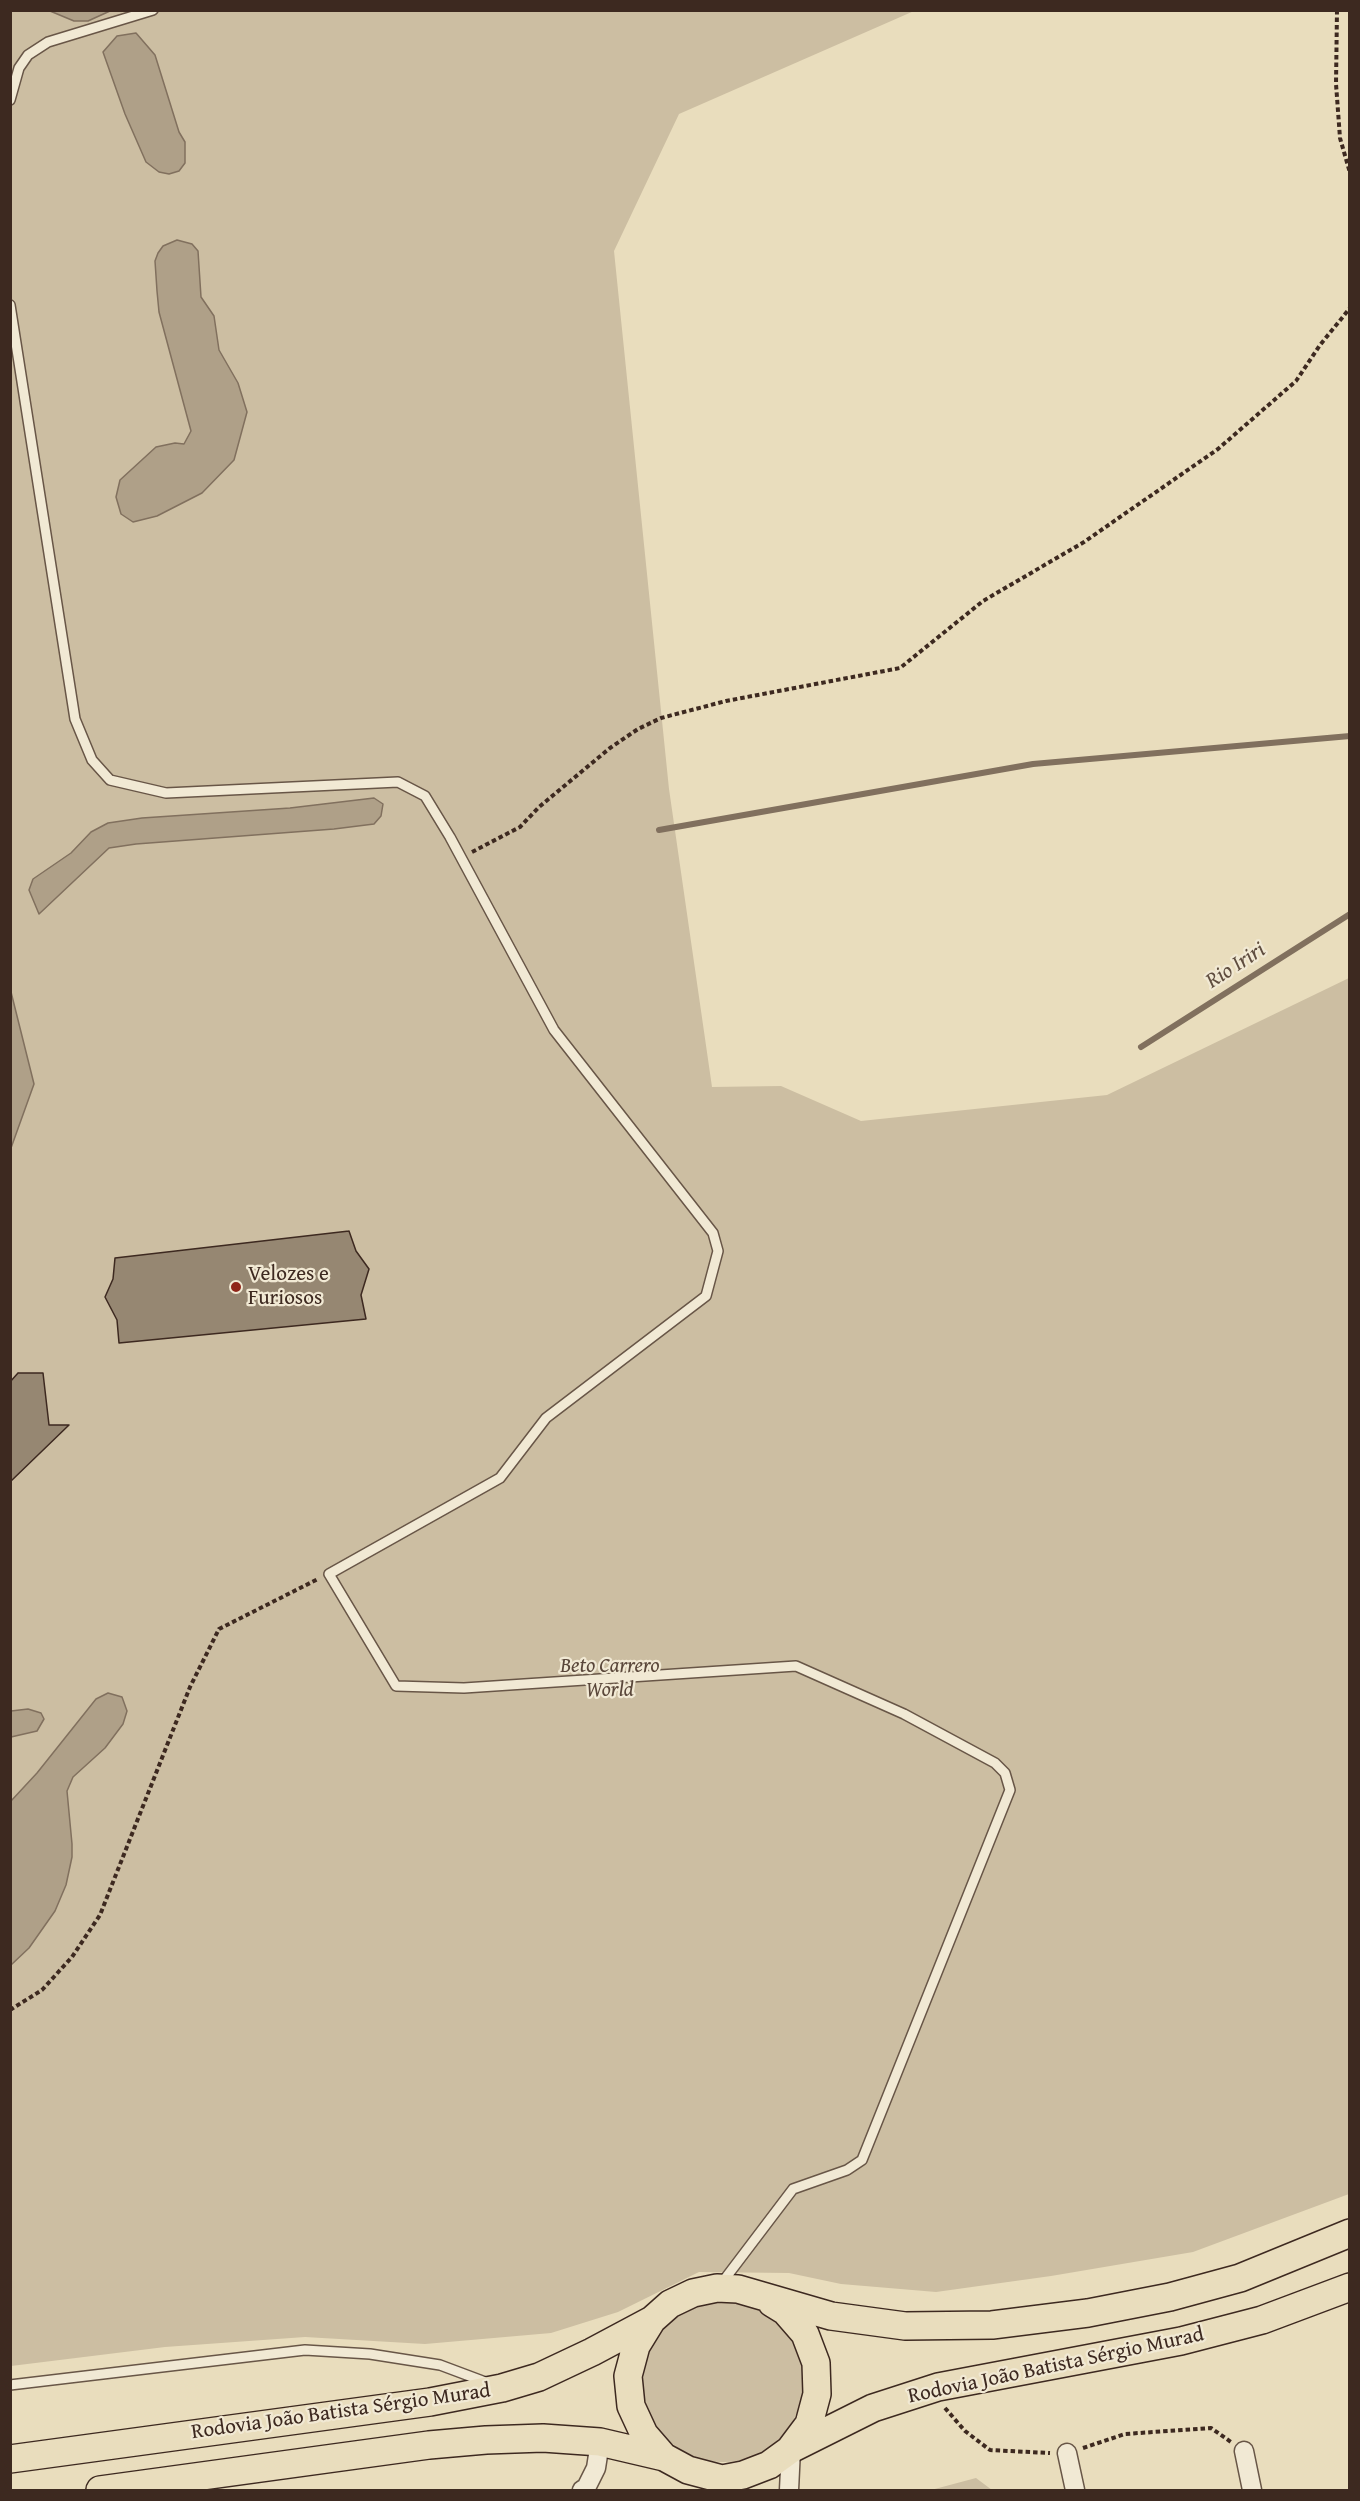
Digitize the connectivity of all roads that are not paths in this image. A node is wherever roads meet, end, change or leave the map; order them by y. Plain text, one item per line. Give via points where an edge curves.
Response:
1 (153, 10) edge
2 (10, 100) edge
3 (10, 305) edge
4 (1350, 2233) edge
5 (1350, 2287) edge
6 (717, 2288) junction
7 (759, 2295) junction
8 (652, 2320) junction
9 (10, 2385) edge
10 (502, 2388) junction
11 (600, 2442) junction
12 (791, 2449) junction
13 (1244, 2451) road end
14 (1067, 2453) road end
15 (664, 2457) junction
16 (10, 2459) edge
17 (729, 2485) edge
18 (100, 2490) edge
19 (582, 2490) edge
20 (789, 2490) edge
21 (1075, 2490) edge
22 (1252, 2490) edge

1 - 2 lane via 48,42 28,55 19,68
3 - 6 lane via 75,719 92,760 110,780 166,793 398,782 425,796 554,1030 713,1233 718,1251 706,1296 546,1418 500,1478 329,1574 396,1686 464,1688 796,1666 904,1714 995,1763 1005,1773 1010,1790 862,2160 847,2170 793,2189
4 - 7 main road, Rodovia João Batista Sérgio Murad via 1240,2278 1170,2296 1088,2313 992,2325 905,2326 831,2316
5 - 12 main road, Rodovia João Batista Sérgio Murad via 1262,2320 1181,2341 938,2387 873,2408
6 - 7 main road, Rodovia João Batista Sérgio Murad
6 - 8 main road, Rodovia João Batista Sérgio Murad via 678,2300
7 - 12 main road via 792,2318 805,2334 816,2363 818,2394 809,2424
8 - 10 main road, Rodovia João Batista Sérgio Murad via 539,2377
8 - 15 main road via 636,2346 628,2376 632,2406 644,2434
9 - 10 lane via 304,2350 370,2354 440,2365
10 - 16 main road, Rodovia João Batista Sérgio Murad via 430,2402
11 - 15 main road, Rodovia João Batista Sérgio Murad
11 - 18 main road, Rodovia João Batista Sérgio Murad via 486,2440
11 - 19 street via 596,2468
12 - 17 main road, Rodovia João Batista Sérgio Murad
12 - 20 street
13 - 22 street
14 - 21 street
15 - 17 main road, Rodovia João Batista Sérgio Murad

